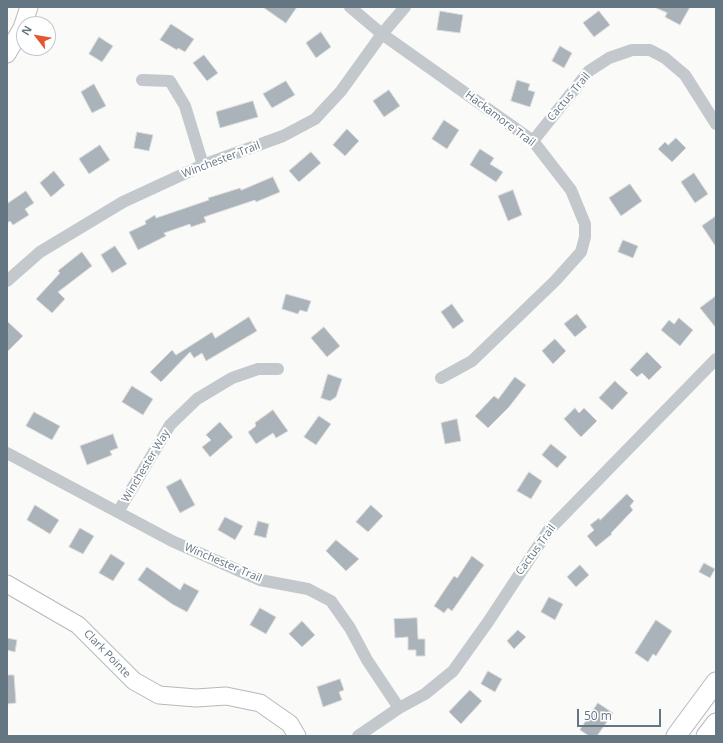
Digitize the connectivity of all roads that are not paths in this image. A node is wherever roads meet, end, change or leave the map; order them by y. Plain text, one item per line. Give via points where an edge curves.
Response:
1 (29, 7) edge
2 (350, 7) edge
3 (405, 7) edge
4 (382, 34) junction
5 (7, 54) edge
6 (142, 80) dead end
7 (716, 124) edge
8 (533, 141) junction
9 (203, 165) junction
10 (7, 281) edge
11 (716, 359) edge
12 (278, 368) dead end
13 (441, 378) dead end
14 (7, 454) edge
15 (118, 512) junction
16 (7, 584) edge
17 (716, 682) edge
18 (399, 708) junction
19 (716, 723) edge
20 (297, 736) edge
21 (358, 736) edge
22 (676, 736) edge
23 (706, 736) edge

1 - 5 street via 22,28
2 - 4 street, Hackamore Trail
3 - 4 street, Winchester Trail
4 - 8 street, Hackamore Trail
4 - 9 street, Winchester Trail via 341,91 315,119 284,136
6 - 9 street via 170,81 185,106
7 - 8 street, Cactus Trail via 685,75 665,58 650,50 632,50 609,58 589,72
8 - 13 street, Hackamore Trail via 571,190 585,224 581,252 555,282 472,361
9 - 10 street, Winchester Trail via 123,202 40,252
11 - 18 street, Cactus Trail via 548,530 453,671 425,694
12 - 15 street, Winchester Way via 258,369 232,378 197,399 170,425
14 - 15 street, Winchester Trail
15 - 18 street, Winchester Trail via 172,541 260,580 308,589 331,601
16 - 20 street, Clark Pointe via 78,624 134,681 159,695 196,698 226,696 260,703 290,724
17 - 22 main road
18 - 21 street, Cactus Trail
19 - 23 main road

